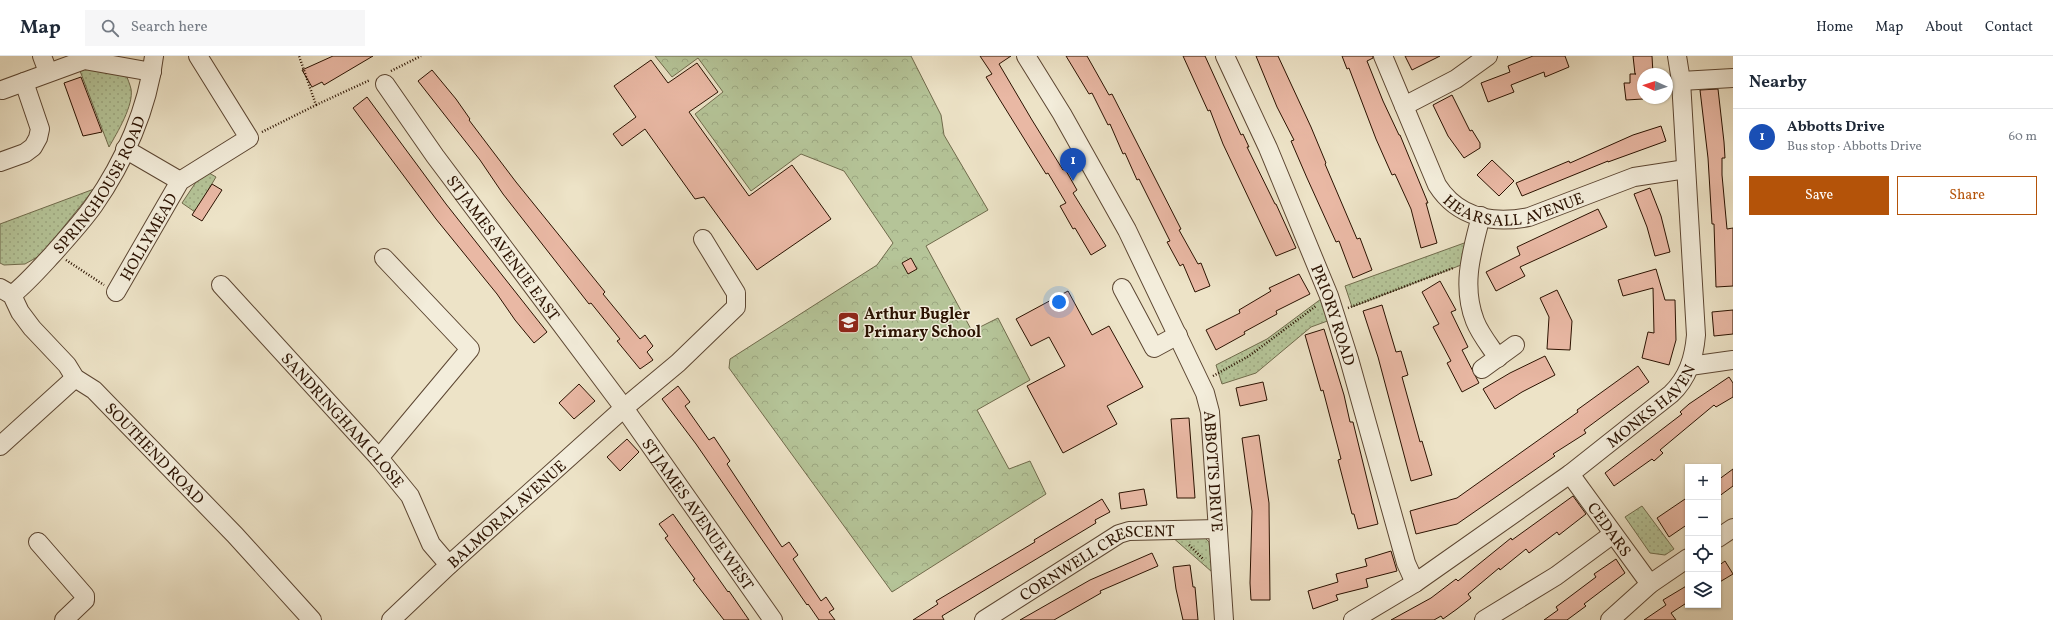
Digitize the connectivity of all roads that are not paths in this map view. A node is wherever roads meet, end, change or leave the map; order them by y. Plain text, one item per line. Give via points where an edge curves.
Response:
1 (198, 56) edge
2 (1026, 56) edge
3 (1225, 56) edge
4 (1383, 56) edge
5 (1488, 56) edge
6 (1676, 56) edge
7 (45, 64) edge
8 (153, 64) edge
9 (1733, 78) edge
10 (1681, 81) junction
11 (24, 82) junction
12 (385, 84) dead end
13 (2, 90) dead end
14 (1404, 106) junction
15 (125, 149) junction
16 (0, 162) edge
17 (1686, 169) junction
18 (180, 181) junction
19 (1481, 216) junction
20 (703, 239) dead end
21 (384, 258) dead end
22 (221, 285) dead end
23 (1122, 288) dead end
24 (6, 292) edge
25 (116, 292) road end
26 (1178, 335) junction
27 (1515, 345) dead end
28 (1498, 358) junction
29 (1733, 360) edge
30 (1690, 366) junction
31 (1482, 369) dead end
32 (75, 378) junction
33 (624, 408) junction
34 (0, 446) edge
35 (379, 458) junction
36 (1570, 474) junction
37 (1218, 529) junction
38 (1613, 534) junction
39 (38, 542) dead end
40 (1685, 560) edge
41 (449, 565) junction
42 (1415, 583) junction
43 (1650, 584) junction
44 (64, 620) edge
45 (312, 620) edge
46 (391, 620) edge
47 (774, 620) edge
48 (984, 620) edge
49 (1224, 620) edge
50 (1353, 620) edge
51 (1484, 620) edge
52 (1610, 620) edge

1 - 18 street, HOLLYMEAD via 249,138
2 - 26 street, ABBOTTS DRIVE via 1062,114 1127,230
3 - 42 street, PRIORY ROAD via 1268,148 1329,296 1350,359 1406,563
4 - 14 street, HEARSALL AVENUE
5 - 14 street via 1456,79
6 - 10 street, MONKS HAVEN
7 - 8 street via 84,60
7 - 11 street
8 - 15 street, SPRINGHOUSE ROAD via 141,113
9 - 10 street
10 - 17 street, MONKS HAVEN
11 - 13 street
11 - 16 street via 40,129 38,138 33,147 24,153
12 - 33 street, ST JAMES AVENUE EAST
14 - 19 street, HEARSALL AVENUE via 1444,196 1464,212
15 - 18 street, HOLLYMEAD
15 - 24 street, SPRINGHOUSE ROAD via 94,205 25,284
17 - 19 street, HEARSALL AVENUE via 1634,177 1529,217 1494,220
17 - 30 street, MONKS HAVEN via 1696,335 1695,351
18 - 25 street, HOLLYMEAD
19 - 28 street via 1469,262 1467,288 1476,322
20 - 33 street, BALMORAL AVENUE via 736,293 736,307 678,363
21 - 35 street via 470,349
22 - 35 street, SANDRINGHAM CLOSE
23 - 26 street via 1157,354
24 - 32 street, SOUTHEND ROAD via 32,328 68,365
26 - 37 street, ABBOTTS DRIVE via 1200,382 1210,412
27 - 28 street
28 - 31 street
29 - 30 street
30 - 36 street, MONKS HAVEN via 1681,385 1671,394
32 - 34 street
32 - 45 street, SOUTHEND ROAD via 100,396 235,535
33 - 41 street, BALMORAL AVENUE
33 - 47 street, ST JAMES AVENUE WEST
35 - 41 street, SANDRINGHAM CLOSE via 410,496 430,544
36 - 38 street, CEDARS
36 - 42 street, MONKS HAVEN
37 - 48 street, CORNWELL CRESCENT via 1129,531 1119,534
37 - 49 street, ABBOTTS DRIVE
38 - 43 street, CEDARS
38 - 51 street via 1556,576
39 - 44 street via 85,596 85,600
40 - 43 street
41 - 46 street, BALMORAL AVENUE
42 - 50 street, MONKS HAVEN
43 - 52 street

